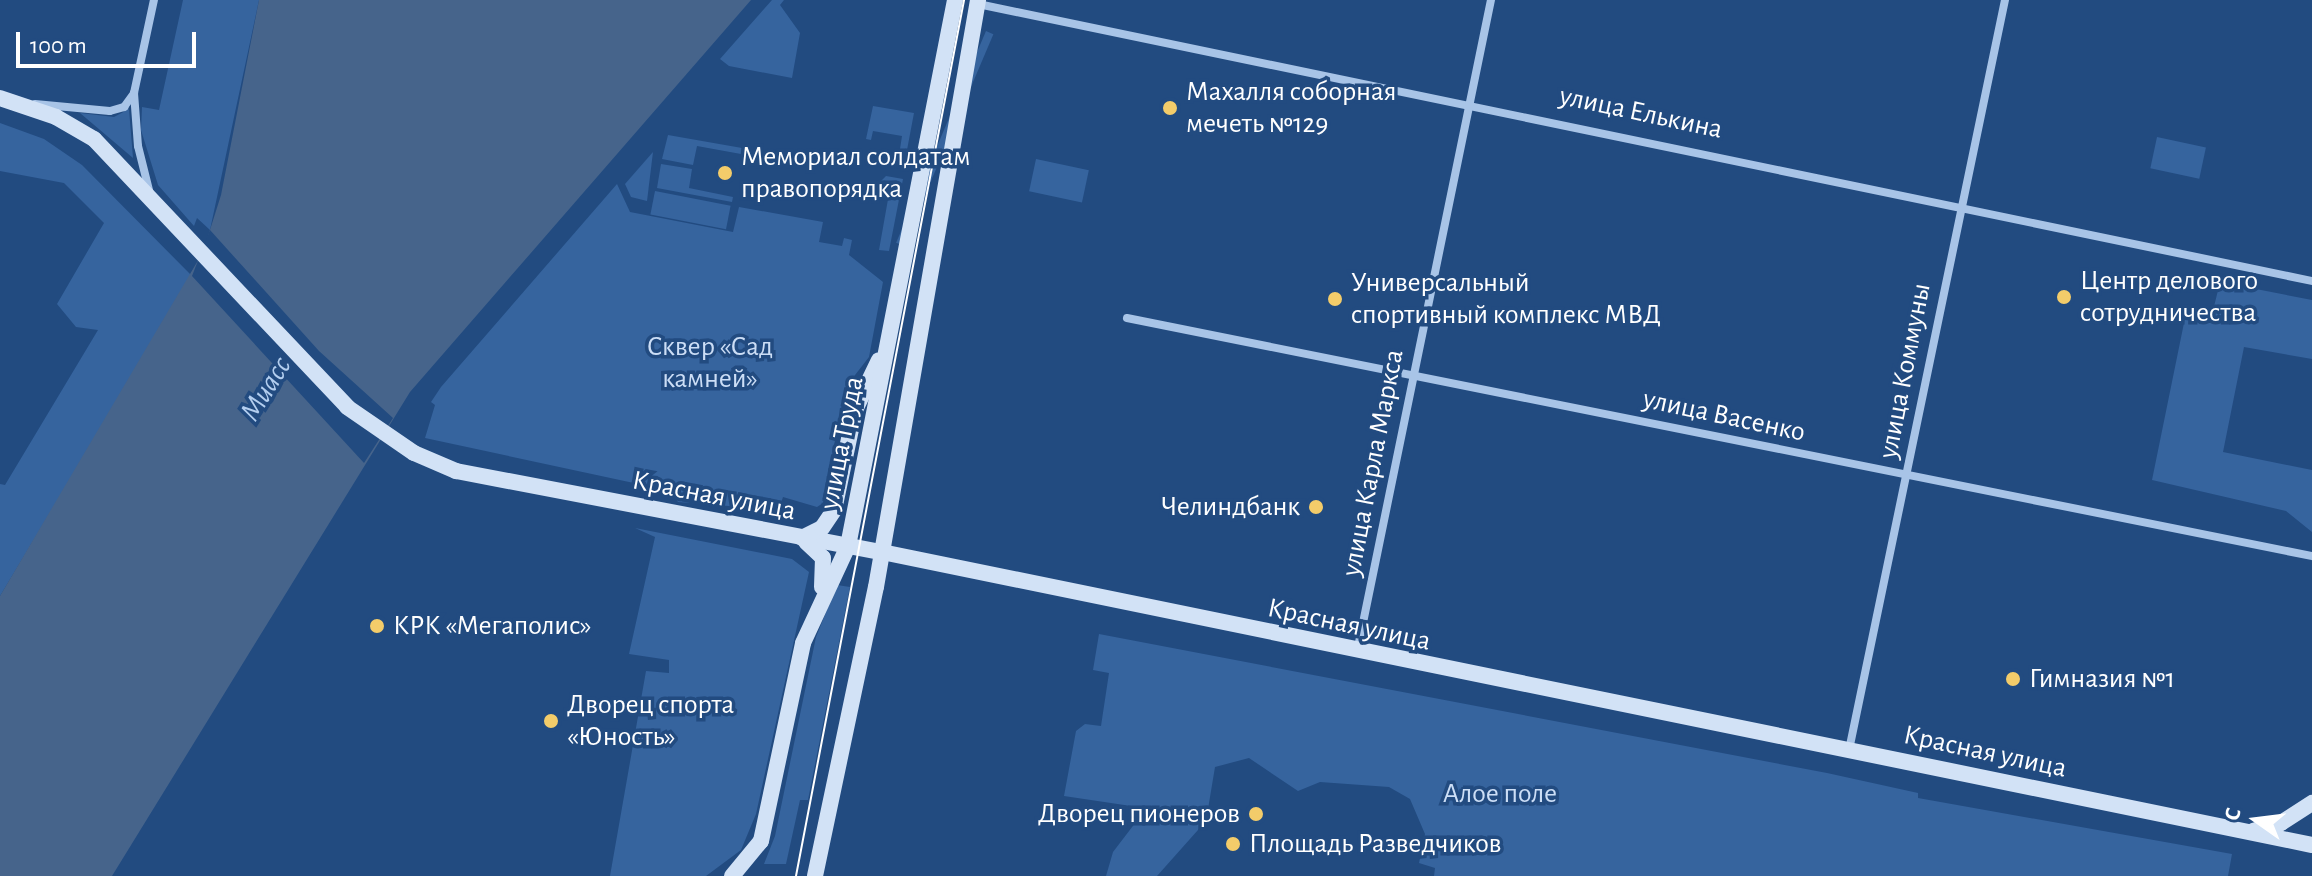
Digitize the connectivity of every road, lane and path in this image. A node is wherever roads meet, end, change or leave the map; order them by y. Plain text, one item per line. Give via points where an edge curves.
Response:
1 (154, 0) edge
2 (957, 0) edge
3 (1491, 0) edge
4 (2005, 0) edge
5 (978, 2) edge
6 (134, 93) junction
7 (0, 98) edge
8 (1470, 103) junction
9 (23, 104) junction
10 (151, 195) junction
11 (1961, 207) junction
12 (2312, 281) edge
13 (1127, 318) dead end
14 (886, 348) junction
15 (1413, 373) junction
16 (1906, 477) junction
17 (802, 538) junction
18 (848, 546) junction
19 (882, 552) junction
20 (2312, 556) edge
21 (813, 614) junction
22 (1357, 653) junction
23 (1848, 751) junction
24 (2312, 803) edge
25 (2248, 832) junction
26 (2312, 845) edge
27 (732, 876) edge
28 (815, 876) edge

1 - 6 street
2 - 5 main road, улица Елькина
2 - 14 main road, улица Труда
3 - 8 street, улица Карла Маркса
4 - 11 street, улица Коммуны
5 - 8 street, улица Елькина
5 - 19 main road, улица Труда
6 - 9 street via 124,107 110,111
6 - 10 street via 138,146
7 - 9 main road, Красная улица
8 - 11 street, улица Елькина
8 - 15 street, улица Карла Маркса
9 - 10 main road, Красная улица via 85,132
10 - 17 main road, Красная улица via 326,387 383,435 429,461 469,475
11 - 12 street, улица Елькина
11 - 16 street, улица Коммуны
13 - 15 street, улица Васенко
14 - 17 main road via 855,410 834,510 822,528
14 - 18 main road, улица Труда
15 - 16 street, улица Васенко
15 - 22 street, улица Карла Маркса
16 - 20 street, улица Васенко
16 - 23 street, улица Коммуны
17 - 18 main road, Красная улица
17 - 21 main road via 819,551 824,565
18 - 19 main road, Красная улица
18 - 21 main road, улица Труда
19 - 22 main road, Красная улица
19 - 28 main road, улица Труда
21 - 27 main road, улица Труда via 765,830 756,852
22 - 23 main road, Красная улица
23 - 25 main road, Красная улица
24 - 25 main road via 2281,823
25 - 26 main road, Красная улица

